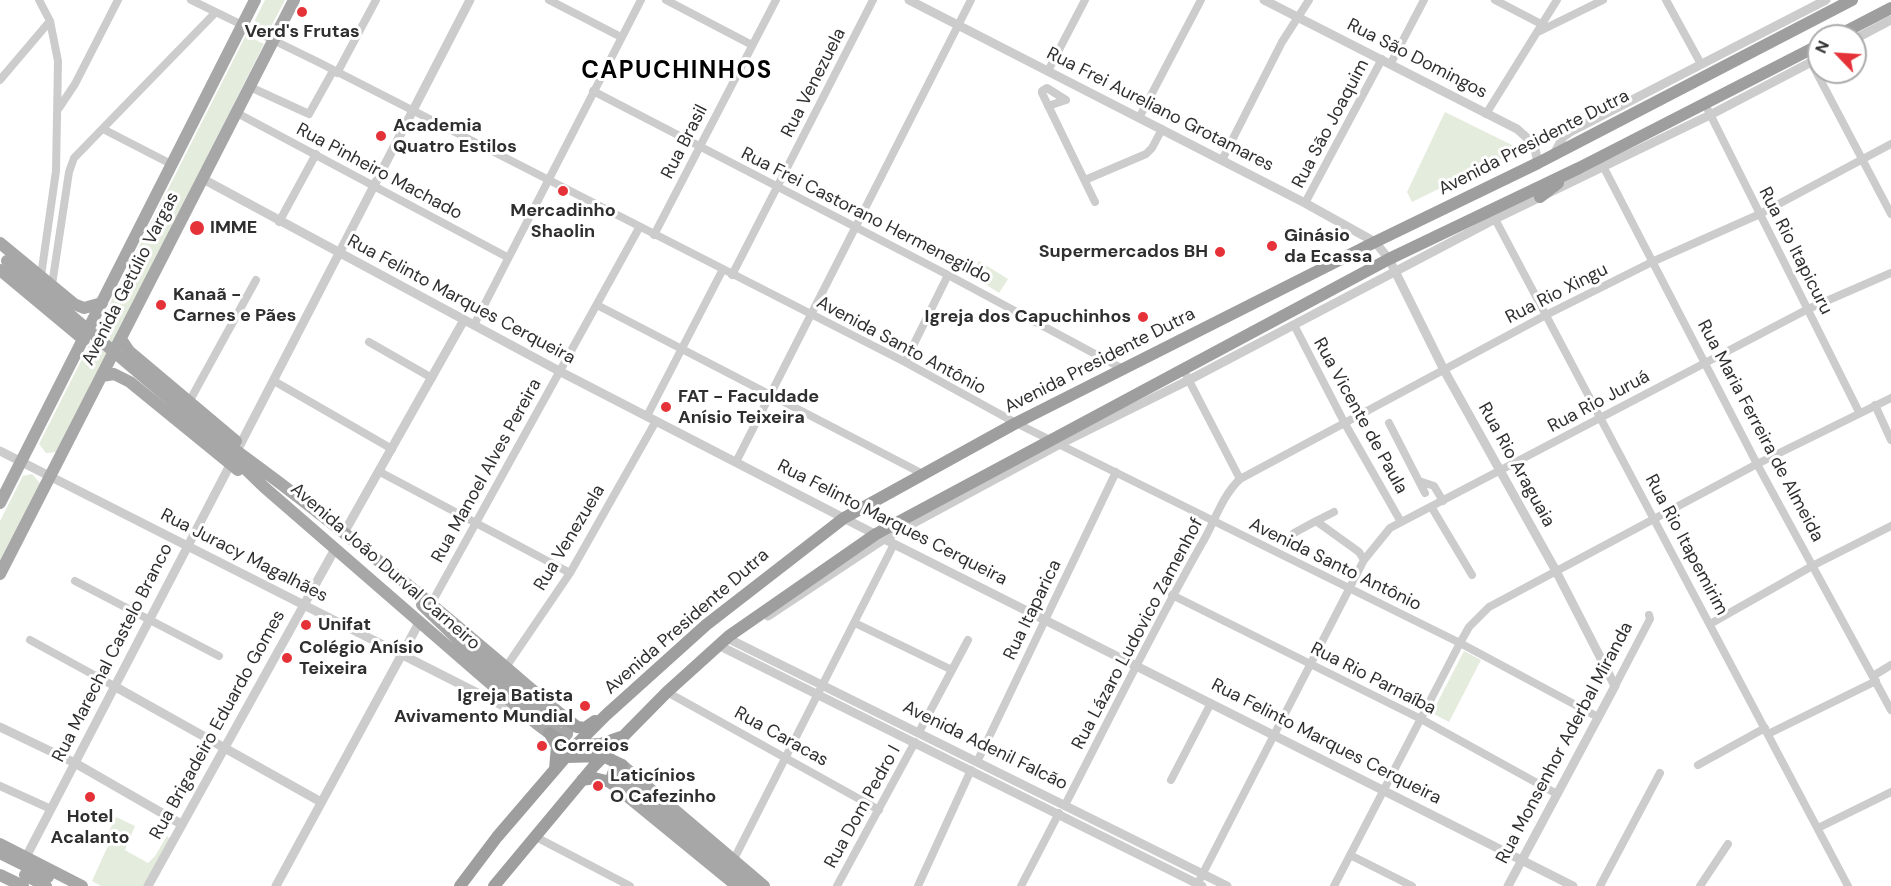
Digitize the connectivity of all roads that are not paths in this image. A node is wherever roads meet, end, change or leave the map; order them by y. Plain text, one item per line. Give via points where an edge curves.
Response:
1 (39, 0) edge
2 (118, 0) edge
3 (191, 0) edge
4 (255, 0) edge
5 (294, 0) edge
6 (376, 0) edge
7 (470, 0) edge
8 (641, 0) edge
9 (666, 0) edge
10 (776, 0) edge
11 (873, 0) edge
12 (909, 0) edge
13 (972, 0) edge
14 (1085, 0) edge
15 (1201, 0) edge
16 (1264, 0) edge
17 (1309, 0) edge
18 (1424, 0) edge
19 (1495, 0) edge
20 (1557, 0) edge
21 (1603, 0) edge
22 (1666, 0) edge
23 (1826, 0) edge
24 (1852, 0) edge
25 (554, 1) edge
26 (1891, 8) edge
27 (215, 12) junction
28 (1299, 17) junction
29 (1891, 20) edge
30 (50, 21) junction
31 (1860, 24) edge
32 (241, 26) junction
33 (959, 26) junction
34 (1541, 28) junction
35 (1867, 33) edge
36 (621, 37) junction
37 (273, 41) junction
38 (752, 45) junction
39 (1807, 51) edge
40 (1387, 61) junction
41 (1701, 63) junction
42 (1807, 64) edge
43 (1048, 71) junction
44 (335, 72) junction
45 (0, 80) edge
46 (1749, 82) junction
47 (1767, 83) junction
48 (1826, 84) edge
49 (250, 87) junction
50 (593, 91) junction
51 (1641, 95) junction
52 (1048, 106) dead end
53 (58, 108) junction
54 (1708, 109) junction
55 (411, 111) junction
56 (1638, 111) junction
57 (237, 113) junction
58 (1486, 114) junction
59 (1139, 118) junction
60 (103, 129) junction
61 (1162, 129) junction
62 (1891, 144) edge
63 (700, 147) junction
64 (316, 154) junction
65 (1553, 156) junction
66 (74, 158) junction
67 (57, 159) junction
68 (1222, 160) junction
69 (1861, 160) junction
70 (1538, 163) junction
71 (171, 164) junction
72 (1603, 166) junction
73 (1579, 168) junction
74 (203, 179) junction
75 (547, 180) junction
76 (1085, 180) junction
77 (372, 185) junction
78 (777, 187) junction
79 (1540, 197) junction
80 (1095, 202) dead end
81 (1305, 202) junction
82 (1760, 214) junction
83 (1891, 214) edge
84 (1495, 219) junction
85 (279, 222) junction
86 (1469, 226) junction
87 (639, 228) junction
88 (857, 228) junction
89 (654, 235) junction
90 (1375, 242) junction
91 (0, 243) edge
92 (338, 254) junction
93 (507, 257) junction
94 (1389, 259) junction
95 (2, 260) edge
96 (1654, 261) junction
97 (722, 271) junction
98 (1396, 272) junction
99 (1891, 273) edge
100 (732, 275) junction
101 (948, 275) junction
102 (41, 276) junction
103 (256, 280) dead end
104 (52, 285) junction
105 (1333, 289) junction
106 (1339, 302) junction
107 (102, 303) junction
108 (74, 304) junction
109 (597, 305) junction
110 (1808, 309) junction
111 (810, 315) junction
112 (1546, 315) junction
113 (464, 320) junction
114 (64, 322) junction
115 (474, 325) junction
116 (1294, 325) junction
117 (121, 339) junction
118 (84, 340) junction
119 (369, 342) dead end
120 (1232, 349) junction
121 (681, 350) junction
122 (905, 362) junction
123 (1707, 363) junction
124 (148, 367) junction
125 (1124, 370) junction
126 (1444, 370) junction
127 (561, 372) junction
128 (1186, 375) junction
129 (102, 376) junction
130 (432, 378) junction
131 (274, 381) junction
132 (130, 382) junction
133 (769, 395) junction
134 (1891, 398) edge
135 (189, 402) junction
136 (1875, 405) junction
137 (1859, 412) junction
138 (647, 416) junction
139 (1601, 416) junction
140 (656, 421) junction
141 (1344, 422) junction
142 (1016, 423) junction
143 (1389, 423) dead end
144 (200, 425) junction
145 (1891, 440) edge
146 (1055, 442) junction
147 (240, 445) junction
148 (392, 448) junction
149 (0, 451) edge
150 (20, 462) junction
151 (736, 462) junction
152 (1757, 464) junction
153 (230, 465) junction
154 (267, 471) junction
155 (380, 472) junction
156 (1116, 472) junction
157 (1501, 472) junction
158 (921, 473) junction
159 (51, 476) junction
160 (1240, 478) junction
161 (1419, 481) junction
162 (264, 487) junction
163 (1425, 492) dead end
164 (1443, 501) junction
165 (0, 503) edge
166 (1432, 508) junction
167 (1334, 512) dead end
168 (844, 518) junction
169 (1654, 520) junction
170 (1316, 521) junction
171 (1215, 522) junction
172 (1401, 522) junction
173 (477, 524) junction
174 (1891, 526) edge
175 (345, 531) junction
176 (1294, 533) dead end
177 (880, 537) junction
178 (894, 544) junction
179 (187, 546) junction
180 (334, 549) junction
181 (1364, 560) junction
182 (1814, 565) junction
183 (1556, 571) junction
184 (570, 573) junction
185 (0, 574) edge
186 (1472, 575) dead end
187 (75, 581) dead end
188 (402, 581) junction
189 (1349, 589) junction
190 (392, 596) junction
191 (1172, 596) junction
192 (431, 604) junction
193 (304, 605) junction
194 (1649, 615) dead end
195 (1045, 618) junction
196 (148, 620) junction
197 (420, 621) junction
198 (855, 623) junction
199 (1710, 624) junction
200 (445, 629) junction
201 (725, 639) junction
202 (30, 640) dead end
203 (968, 640) dead end
204 (1460, 643) junction
205 (403, 655) junction
206 (219, 656) dead end
207 (1310, 664) junction
208 (1138, 665) junction
209 (1891, 665) edge
210 (506, 667) junction
211 (952, 670) junction
212 (1875, 678) junction
213 (823, 684) junction
214 (114, 686) junction
215 (1615, 686) junction
216 (667, 692) junction
217 (819, 693) junction
218 (1211, 704) junction
219 (857, 706) junction
220 (1891, 710) edge
221 (606, 715) junction
222 (1598, 717) junction
223 (1421, 719) junction
224 (537, 724) junction
225 (556, 724) junction
226 (0, 727) edge
227 (1766, 731) junction
228 (919, 732) junction
229 (1275, 735) junction
230 (623, 737) junction
231 (915, 742) junction
232 (576, 745) junction
233 (223, 748) junction
234 (603, 756) junction
235 (785, 756) junction
236 (567, 757) junction
237 (977, 762) junction
238 (75, 763) junction
239 (1698, 765) dead end
240 (555, 769) junction
241 (971, 770) junction
242 (1660, 773) dead end
243 (618, 775) junction
244 (582, 780) junction
245 (1171, 780) dead end
246 (0, 786) edge
247 (1386, 790) junction
248 (1891, 792) edge
249 (1557, 794) junction
250 (321, 802) junction
251 (1065, 805) junction
252 (51, 809) junction
253 (879, 810) junction
254 (1059, 813) junction
255 (181, 824) junction
256 (1818, 828) junction
257 (1111, 834) junction
258 (534, 836) junction
259 (0, 844) edge
260 (1728, 844) dead end
261 (0, 854) edge
262 (1350, 855) junction
263 (26, 857) junction
264 (1522, 859) junction
265 (734, 860) junction
266 (0, 862) edge
267 (0, 874) edge
268 (1203, 874) junction
269 (723, 881) edge
270 (1199, 885) edge
271 (23, 886) edge
272 (46, 886) edge
273 (65, 886) edge
274 (82, 886) edge
275 (148, 886) edge
276 (276, 886) edge
277 (460, 886) edge
278 (494, 886) edge
279 (630, 886) edge
280 (737, 886) edge
281 (750, 886) edge
282 (764, 886) edge
283 (837, 886) edge
284 (918, 886) edge
285 (1021, 886) edge
286 (1227, 886) edge
287 (1334, 886) edge
288 (1412, 886) edge
289 (1508, 886) edge
290 (1573, 886) edge
291 (1600, 886) edge
292 (1700, 886) edge
293 (1848, 886) edge

1 - 30 street
2 - 53 street via 75,84
3 - 27 street, Avenida Santo Antônio
4 - 32 main road, Avenida Getúlio Vargas
5 - 37 main road, Avenida Getúlio Vargas
6 - 44 street
7 - 55 street
8 - 36 street
9 - 38 street
10 - 38 street, Rua Brasil
11 - 78 street, Rua Venezuela
12 - 33 street, Rua Frei Aureliano Grotamares
13 - 33 street
14 - 43 street
15 - 59 street
16 - 28 street, Rua São Domingos
17 - 28 street
18 - 40 street, Rua São Joaquim
19 - 34 street
20 - 34 street
21 - 34 street
22 - 41 street
23 - 41 street
24 - 56 highway, Avenida Presidente Dutra
25 - 36 street
26 - 31 highway
27 - 32 street, Avenida Santo Antônio
27 - 60 street
28 - 40 street, Rua São Domingos
28 - 68 street via 1282,42
29 - 35 street
30 - 45 street
30 - 53 street via 58,62
32 - 37 street, Avenida Santo Antônio
32 - 71 main road, Avenida Getúlio Vargas
33 - 43 street, Rua Frei Aureliano Grotamares
33 - 88 street
34 - 58 street
36 - 50 street
37 - 44 street, Avenida Santo Antônio
37 - 49 main road, Avenida Getúlio Vargas
38 - 63 street, Rua Brasil
39 - 46 highway
40 - 58 street, Rua São Domingos
40 - 81 street, Rua São Joaquim
41 - 51 street
42 - 47 street
43 - 59 street, Rua Frei Aureliano Grotamares
44 - 49 street via 309,114
44 - 55 street, Avenida Santo Antônio
46 - 47 highway
46 - 54 highway
47 - 54 street
48 - 69 street
49 - 57 main road, Avenida Getúlio Vargas
50 - 63 street, Rua Frei Castorano Hermenegildo
50 - 75 street
51 - 56 highway
51 - 65 street via 1563,137
52 - 76 street
53 - 67 street
54 - 72 street
54 - 73 highway
54 - 82 street, Rua Rio Itapicuru
55 - 75 street, Avenida Santo Antônio
55 - 77 street
56 - 65 highway, Avenida Presidente Dutra
57 - 64 street, Rua Pinheiro Machado
57 - 74 main road, Avenida Getúlio Vargas
58 - 70 street, Rua São Domingos via 1529,138
59 - 61 street, Rua Frei Aureliano Grotamares
60 - 66 street
60 - 71 street
61 - 68 street, Rua Frei Aureliano Grotamares
61 - 76 street via 1146,154
62 - 69 street, Rua Rio Xingu
63 - 78 street, Rua Frei Castorano Hermenegildo
63 - 89 street, Rua Brasil
64 - 77 street, Rua Pinheiro Machado
64 - 85 street
65 - 70 highway, Avenida Presidente Dutra
66 - 67 street
66 - 104 street
67 - 102 street
68 - 81 street, Rua Frei Aureliano Grotamares
69 - 82 street, Rua Rio Xingu
69 - 83 street
70 - 90 highway, Avenida Presidente Dutra
71 - 107 main road, Avenida Getúlio Vargas
72 - 79 street
72 - 96 street, Rua Maria Ferreira de Almeida
73 - 79 highway
73 - 86 highway
74 - 85 street, Rua Felinto Marques Cerqueira
74 - 117 main road, Avenida Getúlio Vargas
75 - 87 street, Avenida Santo Antônio
75 - 93 street
76 - 80 street
77 - 92 street
77 - 93 street, Rua Pinheiro Machado
78 - 88 street, Rua Frei Castorano Hermenegildo
78 - 100 street, Rua Venezuela
79 - 84 street
81 - 90 street, Rua Frei Aureliano Grotamares
82 - 96 street, Rua Rio Xingu
82 - 110 street, Rua Rio Itapicuru
84 - 86 street
84 - 112 street, Rua Rio Itapemirim
85 - 92 street, Rua Felinto Marques Cerqueira
86 - 94 highway
86 - 98 street
87 - 89 street, Avenida Santo Antônio
87 - 109 street, Rua Manoel Alves Pereira
88 - 101 street, Rua Frei Castorano Hermenegildo
88 - 111 street
89 - 97 street, Avenida Santo Antônio
90 - 94 street, Rua Frei Aureliano Grotamares
90 - 125 highway, Avenida Presidente Dutra
91 - 102 main road
92 - 113 street, Rua Felinto Marques Cerqueira
92 - 131 street
93 - 115 street
94 - 98 street, Rua Rio Araguaia
94 - 105 highway
95 - 114 main road, Avenida João Durval Carneiro
95 - 144 main road, Avenida João Durval Carneiro, bridge
96 - 112 street, Rua Rio Xingu
96 - 123 street, Rua Maria Ferreira de Almeida
97 - 100 street, Avenida Santo Antônio
97 - 121 street
98 - 106 street
98 - 126 street, Rua Rio Araguaia
99 - 110 street, Rua Rio Juruá
100 - 111 street, Avenida Santo Antônio
101 - 122 street
101 - 125 street, Rua Frei Castorano Hermenegildo
102 - 104 main road
103 - 135 street
104 - 108 main road
105 - 106 street
105 - 120 highway
106 - 116 street
107 - 108 main road via 84,308
107 - 118 main road, Avenida Getúlio Vargas
108 - 114 main road via 76,316
109 - 121 street
109 - 127 street, Rua Manoel Alves Pereira
110 - 123 street, Rua Rio Juruá
110 - 137 street, Rua Rio Itapicuru
111 - 122 street, Avenida Santo Antônio
111 - 133 street
112 - 126 street, Rua Rio Xingu
112 - 139 street, Rua Rio Itapemirim
113 - 115 street, Rua Felinto Marques Cerqueira
113 - 130 street
114 - 118 main road, Avenida João Durval Carneiro
115 - 127 street, Rua Felinto Marques Cerqueira
116 - 120 street
116 - 141 street, Rua Vicente de Paula
117 - 124 main road
117 - 129 main road, Avenida Getúlio Vargas
118 - 150 main road, Avenida Getúlio Vargas
119 - 130 street
120 - 128 highway
121 - 133 street
121 - 138 street
122 - 142 street, Avenida Santo Antônio
123 - 139 street, Rua Rio Juruá
123 - 152 street, Rua Maria Ferreira de Almeida
124 - 132 main road via 132,371
124 - 135 main road
125 - 142 highway, Avenida Presidente Dutra
126 - 141 street, Rua Rio Xingu
126 - 157 street, Rua Rio Araguaia
127 - 138 street, Rua Felinto Marques Cerqueira
127 - 173 street, Rua Manoel Alves Pereira
128 - 146 highway
128 - 160 street
129 - 132 main road via 114,374
129 - 159 main road, Avenida Getúlio Vargas
130 - 148 street
131 - 147 street
131 - 148 street
132 - 153 main road
133 - 151 street
133 - 158 street
134 - 136 street
135 - 147 main road
136 - 137 street
136 - 145 street
137 - 152 street
138 - 140 street, Rua Felinto Marques Cerqueira
139 - 157 street, Rua Rio Juruá
139 - 169 street, Rua Rio Itapemirim
140 - 151 street, Rua Felinto Marques Cerqueira
140 - 184 street, Rua Venezuela
141 - 160 street, Rua Rio Xingu
141 - 172 street, Rua Vicente de Paula
142 - 146 street, Avenida Santo Antônio
142 - 158 highway, Avenida Presidente Dutra
143 - 161 street
144 - 154 main road, Avenida João Durval Carneiro
144 - 162 main road, Avenida João Durval Carneiro
146 - 156 street, Avenida Santo Antônio
146 - 177 highway
147 - 154 main road
148 - 155 street
149 - 150 street, Rua Juracy Magalhães
150 - 159 street, Rua Juracy Magalhães
150 - 165 main road, Avenida Getúlio Vargas
151 - 168 street, Rua Felinto Marques Cerqueira
152 - 169 street
152 - 182 street, Rua Maria Ferreira de Almeida
153 - 162 main road
153 - 179 street, Rua Marechal Castelo Branco
154 - 175 main road, Avenida João Durval Carneiro
155 - 173 street
155 - 175 street
156 - 171 street, Avenida Santo Antônio
156 - 195 street, Rua Itaparica
157 - 164 street, Rua Rio Juruá
157 - 183 street, Rua Rio Araguaia
158 - 168 highway, Avenida Presidente Dutra
159 - 179 street, Rua Juracy Magalhães
159 - 185 main road, Avenida Getúlio Vargas
160 - 171 street, Rua Lázaro Ludovico Zamenhof via 1223,500
161 - 163 street
161 - 164 street via 1434,486
162 - 180 main road, Avenida João Durval Carneiro
164 - 166 street, Rua Rio Juruá
166 - 172 street, Rua Rio Juruá
166 - 186 street
167 - 170 street
168 - 177 street, Rua Felinto Marques Cerqueira
168 - 221 highway, Avenida Presidente Dutra via 706,625
169 - 183 street
169 - 199 street, Rua Rio Itapemirim
170 - 176 street
170 - 181 street via 1359,552
171 - 189 street, Avenida Santo Antônio
171 - 191 street, Rua Lázaro Ludovico Zamenhof
172 - 181 street, Rua Rio Juruá via 1377,540
173 - 184 street
173 - 192 street, Rua Manoel Alves Pereira
174 - 182 street
175 - 188 main road, Avenida João Durval Carneiro
177 - 178 street, Rua Felinto Marques Cerqueira
177 - 201 highway
178 - 195 street, Rua Felinto Marques Cerqueira
178 - 198 street
179 - 193 street, Rua Juracy Magalhães
179 - 196 street, Rua Marechal Castelo Branco
180 - 190 main road, Avenida João Durval Carneiro
180 - 193 street, Rua Brigadeiro Eduardo Gomes
181 - 189 street, Rua Rio Juruá
182 - 199 street
182 - 212 street, Rua Maria Ferreira de Almeida
183 - 204 street via 1489,607 1469,627
183 - 215 street, Rua Rio Araguaia
184 - 210 street, Rua Venezuela
187 - 196 street
188 - 192 main road, Avenida João Durval Carneiro
188 - 200 main road
189 - 204 street, Avenida Santo Antônio
189 - 207 street, Rua Rio Juruá
190 - 197 main road, Avenida João Durval Carneiro
190 - 200 main road
191 - 207 street, Rua Rio Parnaíba
191 - 208 street, Rua Lázaro Ludovico Zamenhof
192 - 210 main road, Avenida João Durval Carneiro
193 - 205 street, Rua Juracy Magalhães
193 - 233 street, Rua Brigadeiro Eduardo Gomes
194 - 215 street, Rua Monsenhor Aderbal Miranda
195 - 208 street, Rua Felinto Marques Cerqueira
195 - 237 street, Rua Itaparica
196 - 206 street
196 - 214 street, Rua Marechal Castelo Branco
197 - 205 street
197 - 224 main road, Avenida João Durval Carneiro
198 - 211 street
198 - 213 street
199 - 227 street, Rua Rio Itapemirim
200 - 225 main road
201 - 213 street, Avenida Adenil Falcão
201 - 216 highway
201 - 217 street, Avenida Adenil Falcão
202 - 214 street
203 - 211 street, Rua Dom Pedro I
204 - 222 street, Avenida Santo Antônio
204 - 223 street
205 - 224 street, Rua Juracy Magalhães
205 - 250 street
207 - 223 street, Rua Rio Parnaíba
207 - 229 street, Rua Rio Juruá
208 - 218 street, Rua Felinto Marques Cerqueira
208 - 251 street, Rua Lázaro Ludovico Zamenhof
209 - 212 street
210 - 225 main road, Avenida João Durval Carneiro
211 - 228 street, Rua Dom Pedro I
212 - 220 street, Rua Maria Ferreira de Almeida
212 - 227 street
213 - 217 street
213 - 219 street, Avenida Adenil Falcão
214 - 233 street
214 - 238 street, Rua Marechal Castelo Branco
215 - 222 street, Rua Monsenhor Aderbal Miranda
216 - 230 highway
216 - 235 street, Rua Caracas
217 - 219 street, Avenida Adenil Falcão
217 - 235 street
218 - 229 street, Rua Felinto Marques Cerqueira
218 - 245 street
219 - 228 street, Avenida Adenil Falcão
219 - 231 street, Avenida Adenil Falcão
221 - 225 highway via 585,728
221 - 232 highway, Avenida Presidente Dutra
222 - 249 street, Rua Monsenhor Aderbal Miranda
223 - 247 street
223 - 249 street, Rua Rio Parnaíba
224 - 225 main road, Avenida João Durval Carneiro
225 - 232 highway via 569,746
225 - 240 highway
226 - 238 street
227 - 239 street
227 - 256 street, Rua Rio Itapemirim
228 - 237 street, Avenida Adenil Falcão
229 - 247 street, Rua Felinto Marques Cerqueira
229 - 268 street, Rua Rio Juruá
230 - 232 highway via 601,744
230 - 234 highway
230 - 243 highway
231 - 241 street, Avenida Adenil Falcão
231 - 253 street, Rua Dom Pedro I
232 - 236 highway, Avenida Presidente Dutra
233 - 250 street
233 - 255 street, Rua Brigadeiro Eduardo Gomes
234 - 236 highway
234 - 243 highway
234 - 244 highway
235 - 253 street, Rua Caracas
235 - 265 street
236 - 240 highway, Avenida Presidente Dutra
237 - 251 street, Avenida Adenil Falcão
238 - 252 street, Rua Marechal Castelo Branco
238 - 255 street
240 - 277 highway, Avenida Presidente Dutra
241 - 254 street, Avenida Adenil Falcão
241 - 284 street
242 - 291 street
243 - 244 highway
243 - 265 main road
243 - 269 main road
243 - 281 main road
244 - 258 highway
246 - 252 street
247 - 262 street
247 - 264 street, Rua Felinto Marques Cerqueira
248 - 256 street
249 - 264 street, Rua Monsenhor Aderbal Miranda
250 - 276 street
251 - 257 street, Avenida Adenil Falcão
252 - 263 street, Rua Marechal Castelo Branco
253 - 283 street, Rua Dom Pedro I
254 - 257 street, Avenida Adenil Falcão
254 - 285 street
255 - 275 street, Rua Brigadeiro Eduardo Gomes
256 - 293 street, Rua Rio Itapemirim
257 - 268 street, Avenida Adenil Falcão
257 - 270 street, Avenida Adenil Falcão
258 - 278 highway
258 - 279 street
259 - 263 main road
260 - 292 street
261 - 273 main road
262 - 287 street
262 - 288 street
263 - 274 main road
264 - 289 street, Rua Monsenhor Aderbal Miranda
264 - 290 street, Rua Felinto Marques Cerqueira
265 - 282 main road
266 - 272 main road
267 - 271 main road
268 - 270 street, Rua Rio Juruá
268 - 286 street, Avenida Adenil Falcão
269 - 280 main road

